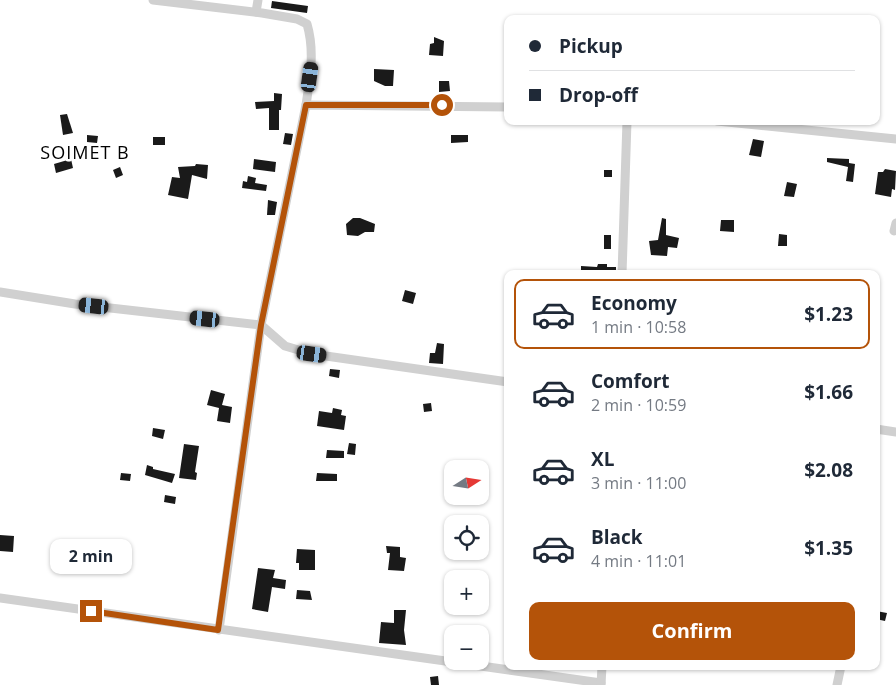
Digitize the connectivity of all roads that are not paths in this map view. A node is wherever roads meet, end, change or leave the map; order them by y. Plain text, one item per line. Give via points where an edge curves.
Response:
1 (153, 0) edge
2 (258, 0) edge
3 (256, 12) junction
4 (306, 105) junction
5 (504, 107) edge
6 (627, 125) edge
7 (757, 125) edge
8 (896, 139) edge
9 (622, 270) edge
10 (0, 292) edge
11 (261, 325) junction
12 (504, 381) edge
13 (880, 430) edge
14 (896, 432) edge
15 (0, 598) edge
16 (218, 630) junction
17 (602, 670) edge
18 (840, 670) edge
19 (601, 684) edge
20 (836, 685) edge

1 - 3 street
2 - 3 street
3 - 4 street via 297,19 307,24 312,64
4 - 5 street
4 - 11 street
6 - 9 street
7 - 8 street
10 - 11 street
11 - 12 street via 285,346 312,354
11 - 16 street
13 - 14 street
15 - 16 street
16 - 19 street
17 - 19 street
18 - 20 street

